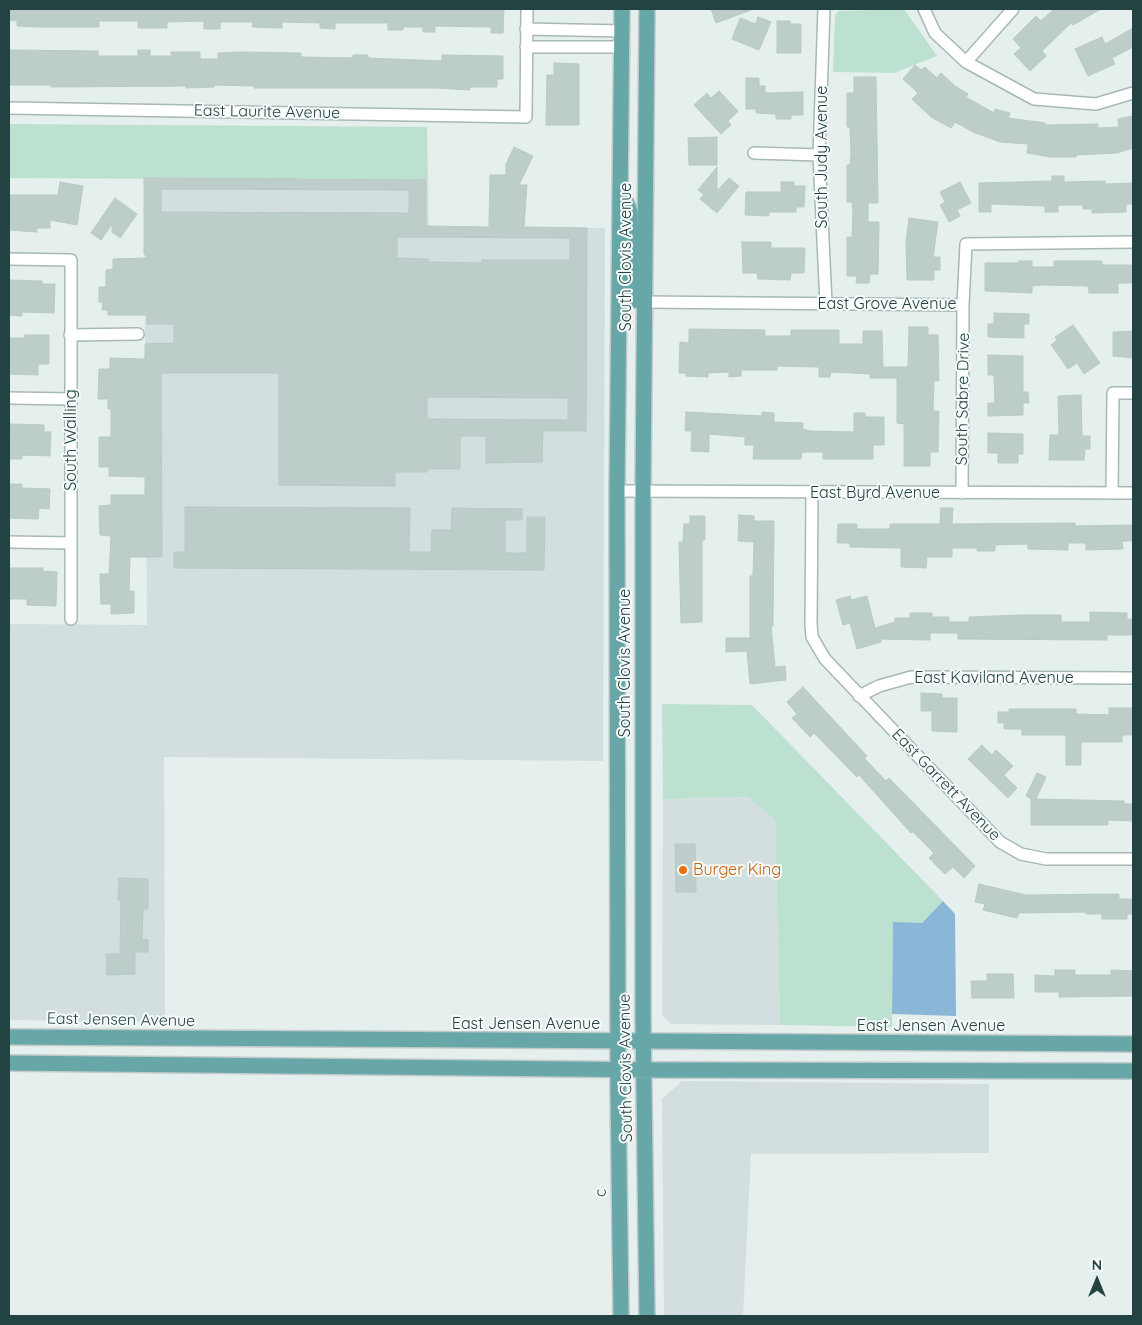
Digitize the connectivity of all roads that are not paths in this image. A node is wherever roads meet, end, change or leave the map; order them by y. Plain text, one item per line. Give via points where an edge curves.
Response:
1 (527, 9) edge
2 (622, 9) edge
3 (647, 9) edge
4 (824, 9) edge
5 (924, 9) edge
6 (1014, 9) edge
7 (526, 29) junction
8 (622, 31) junction
9 (526, 47) junction
10 (621, 47) junction
11 (966, 62) junction
12 (1133, 93) edge
13 (9, 108) edge
14 (754, 153) dead end
15 (820, 155) junction
16 (620, 191) junction
17 (1133, 242) edge
18 (9, 259) edge
19 (643, 302) junction
20 (826, 304) junction
21 (964, 305) junction
22 (138, 334) dead end
23 (70, 335) junction
24 (1133, 393) edge
25 (9, 398) edge
26 (71, 398) junction
27 (617, 491) junction
28 (643, 492) junction
29 (1112, 492) junction
30 (1133, 492) edge
31 (812, 493) junction
32 (962, 493) junction
33 (9, 542) edge
34 (71, 543) junction
35 (71, 619) dead end
36 (1133, 678) edge
37 (858, 696) junction
38 (1133, 860) edge
39 (9, 1037) edge
40 (643, 1041) junction
41 (618, 1042) junction
42 (1133, 1044) edge
43 (9, 1063) edge
44 (618, 1069) junction
45 (644, 1069) junction
46 (1133, 1071) edge
47 (621, 1316) edge
48 (646, 1316) edge

1 - 7 street
2 - 8 main road, South Clovis Avenue
3 - 19 main road, South Clovis Avenue
4 - 15 street, South Judy Avenue
5 - 11 street via 935,33
6 - 11 street
7 - 8 street
7 - 9 street
8 - 10 main road, South Clovis Avenue
9 - 10 street
9 - 13 street, East Laurite Avenue via 526,117
10 - 16 main road, South Clovis Avenue
11 - 12 street via 1034,99 1096,104
14 - 15 street
15 - 20 street, South Judy Avenue
16 - 19 main road via 630,212 631,290 636,300
16 - 27 main road, South Clovis Avenue
17 - 21 street, East Grove Avenue via 966,244
18 - 23 street, South Walling via 71,260
19 - 20 street, East Grove Avenue
19 - 28 main road, South Clovis Avenue
20 - 21 street, East Grove Avenue
21 - 32 street, South Sabre Drive
22 - 23 street
23 - 26 street, South Walling
24 - 29 street via 1113,393
25 - 26 street
26 - 34 street, South Walling
27 - 28 street, East Byrd Avenue
27 - 41 main road, South Clovis Avenue
28 - 31 street, East Byrd Avenue
28 - 40 main road, South Clovis Avenue
29 - 30 street, East Byrd Avenue
29 - 32 street, East Byrd Avenue
31 - 32 street, East Byrd Avenue
31 - 37 street via 812,637 825,659
33 - 34 street
34 - 35 street, South Walling
36 - 37 street, East Kaviland Avenue via 911,677
37 - 38 street, East Garrett Avenue via 1000,842 1021,854 1046,859
39 - 41 main road, East Jensen Avenue
40 - 41 main road, East Jensen Avenue
40 - 42 main road, East Jensen Avenue
40 - 45 main road, South Clovis Avenue
41 - 44 main road, South Clovis Avenue
43 - 44 main road
44 - 45 main road
44 - 47 main road, c
45 - 46 main road
45 - 48 main road, South Clovis Avenue

